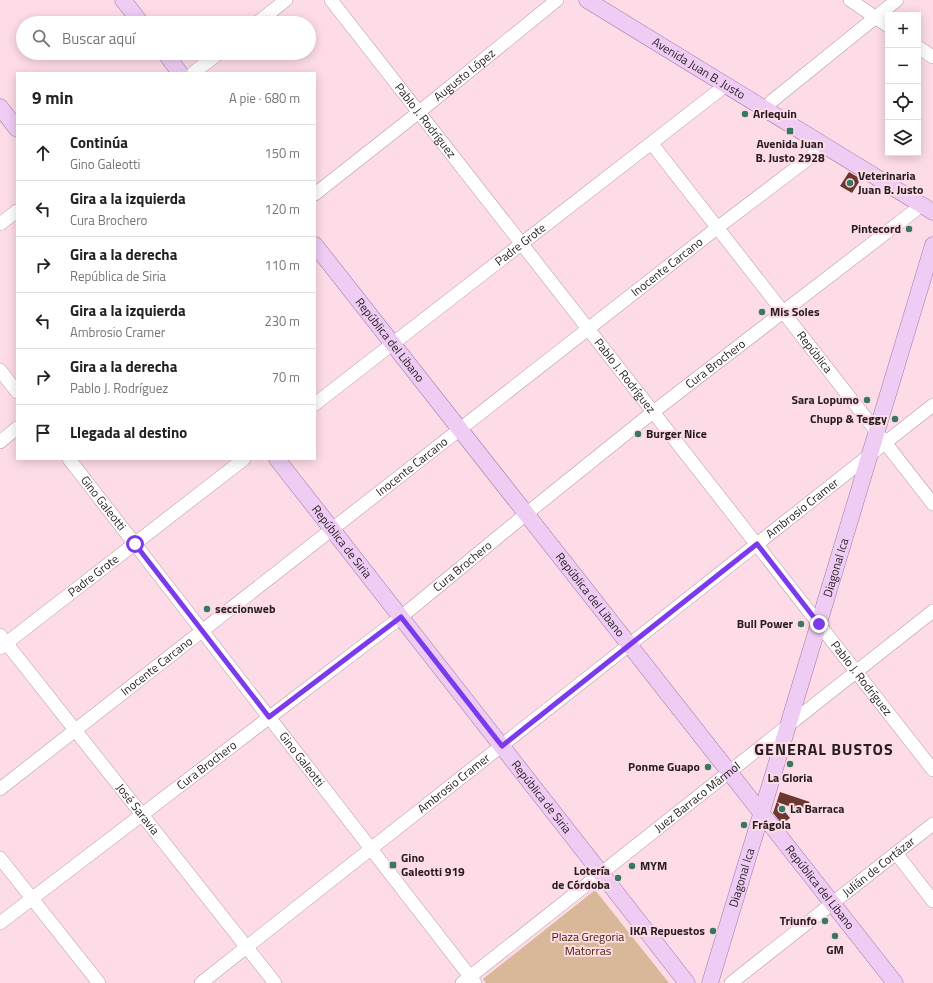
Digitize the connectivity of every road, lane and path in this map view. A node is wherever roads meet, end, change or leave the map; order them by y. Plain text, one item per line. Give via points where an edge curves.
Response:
1 (123, 0) edge
2 (286, 0) edge
3 (331, 0) edge
4 (557, 0) edge
5 (588, 0) edge
6 (850, 0) edge
7 (897, 0) edge
8 (136, 16) edge
9 (266, 16) edge
10 (875, 17) junction
11 (885, 24) edge
12 (920, 48) edge
13 (933, 57) edge
14 (170, 60) edge
15 (210, 60) edge
16 (179, 72) edge
17 (194, 72) edge
18 (726, 85) junction
19 (0, 107) edge
20 (766, 109) junction
21 (419, 112) junction
22 (16, 128) edge
23 (652, 144) junction
24 (825, 146) junction
25 (316, 193) edge
26 (928, 208) edge
27 (16, 212) edge
28 (0, 224) edge
29 (717, 228) junction
30 (521, 243) junction
31 (933, 245) edge
32 (316, 246) edge
33 (782, 312) junction
34 (588, 329) junction
35 (392, 343) junction
36 (0, 370) edge
37 (16, 391) edge
38 (316, 403) edge
39 (933, 405) edge
40 (653, 412) junction
41 (16, 429) edge
42 (460, 429) junction
43 (881, 438) junction
44 (0, 442) edge
45 (871, 454) junction
46 (70, 460) edge
47 (243, 460) edge
48 (278, 460) edge
49 (933, 504) edge
50 (526, 514) junction
51 (332, 529) junction
52 (135, 544) junction
53 (757, 544) junction
54 (933, 611) edge
55 (401, 617) junction
56 (819, 624) junction
57 (202, 631) junction
58 (2, 642) edge
59 (629, 645) junction
60 (856, 671) junction
61 (269, 717) junction
62 (787, 726) junction
63 (75, 730) junction
64 (502, 746) junction
65 (933, 770) edge
66 (729, 772) junction
67 (0, 789) edge
68 (761, 813) junction
69 (142, 815) junction
70 (933, 824) edge
71 (371, 849) junction
72 (896, 853) junction
73 (0, 858) edge
74 (601, 873) junction
75 (32, 898) junction
76 (933, 901) edge
77 (832, 903) junction
78 (0, 923) edge
79 (246, 947) junction
80 (469, 981) edge
81 (99, 983) edge
82 (201, 983) edge
83 (275, 983) edge
84 (687, 983) edge
85 (710, 983) edge
86 (731, 983) edge
87 (895, 983) edge

1 - 8 main road
2 - 9 street
3 - 21 street, Pablo J. Rodríguez
4 - 21 street, Augusto López
5 - 18 main road, Avenida Juan B. Justo
6 - 10 street
7 - 10 street
10 - 11 street
10 - 20 street via 772,101
12 - 13 street
14 - 16 main road
15 - 17 street
18 - 20 main road, Avenida Juan B. Justo
18 - 23 street, Padre Grote
19 - 22 main road
20 - 24 main road, Avenida Juan B. Justo
21 - 25 street, Augusto López
21 - 30 street, Pablo J. Rodríguez
23 - 29 street, República
23 - 30 street, Padre Grote
24 - 26 main road, Avenida Juan B. Justo
24 - 29 street, Inocente Carcano
26 - 33 street, Cura Brochero
27 - 28 street
29 - 33 street, República
29 - 34 street, Inocente Carcano
30 - 34 street, Pablo J. Rodríguez
30 - 35 street, Padre Grote
31 - 43 main road, Diagonal Ica
32 - 35 main road, República del Libano
33 - 40 street, Cura Brochero
33 - 43 street, República
34 - 40 street, Pablo J. Rodríguez
34 - 42 street, Inocente Carcano
35 - 38 street, Padre Grote
35 - 42 main road, República del Libano
36 - 37 street
39 - 43 street
40 - 50 street, Cura Brochero
40 - 53 street, Pablo J. Rodríguez
41 - 44 street
42 - 50 main road, República del Libano
42 - 51 street, Inocente Carcano
43 - 45 main road, Diagonal Ica
43 - 49 street, República
45 - 53 street, Ambrosio Cramer
45 - 56 main road, Diagonal Ica
46 - 52 street, Gino Galeotti
47 - 52 street, Padre Grote
48 - 51 main road, República de Siria
50 - 55 street, Cura Brochero
50 - 59 main road, República del Libano
51 - 55 main road, República de Siria
51 - 57 street, Inocente Carcano
52 - 57 street, Gino Galeotti
52 - 58 street, Padre Grote
53 - 56 street, Pablo J. Rodríguez
53 - 59 street, Ambrosio Cramer
54 - 60 street, Juez Barraco Mármol
55 - 61 street, Cura Brochero
55 - 64 main road, República de Siria
56 - 60 street, Pablo J. Rodríguez
56 - 62 main road, Diagonal Ica
57 - 61 street, Gino Galeotti
57 - 63 street, Inocente Carcano
58 - 63 street, José Saravia
59 - 64 street, Ambrosio Cramer
59 - 66 main road, República del Libano
60 - 62 street, Juez Barraco Mármol
60 - 65 street, Pablo J. Rodríguez
61 - 69 street, Cura Brochero
61 - 71 street, Gino Galeotti
62 - 66 street, Juez Barraco Mármol
62 - 68 main road, Diagonal Ica
63 - 67 street, Inocente Carcano
63 - 69 street, José Saravia
64 - 71 street, Ambrosio Cramer
64 - 74 main road, República de Siria
66 - 68 main road, República del Libano
66 - 74 street, Juez Barraco Mármol
68 - 77 main road, República del Libano
68 - 85 main road, Diagonal Ica
69 - 75 street, Cura Brochero
69 - 79 street, José Saravia
70 - 72 street, Julián de Cortázar
71 - 79 street, Ambrosio Cramer
71 - 80 street, Gino Galeotti
72 - 76 street
72 - 77 street, Julián de Cortázar
73 - 75 street
74 - 80 street, Juez Barraco Mármol
74 - 84 main road, República de Siria
75 - 78 street, Cura Brochero
75 - 81 street
77 - 86 street, Julián de Cortázar
77 - 87 main road, República del Libano
79 - 82 street, Ambrosio Cramer
79 - 83 street, José Saravia

